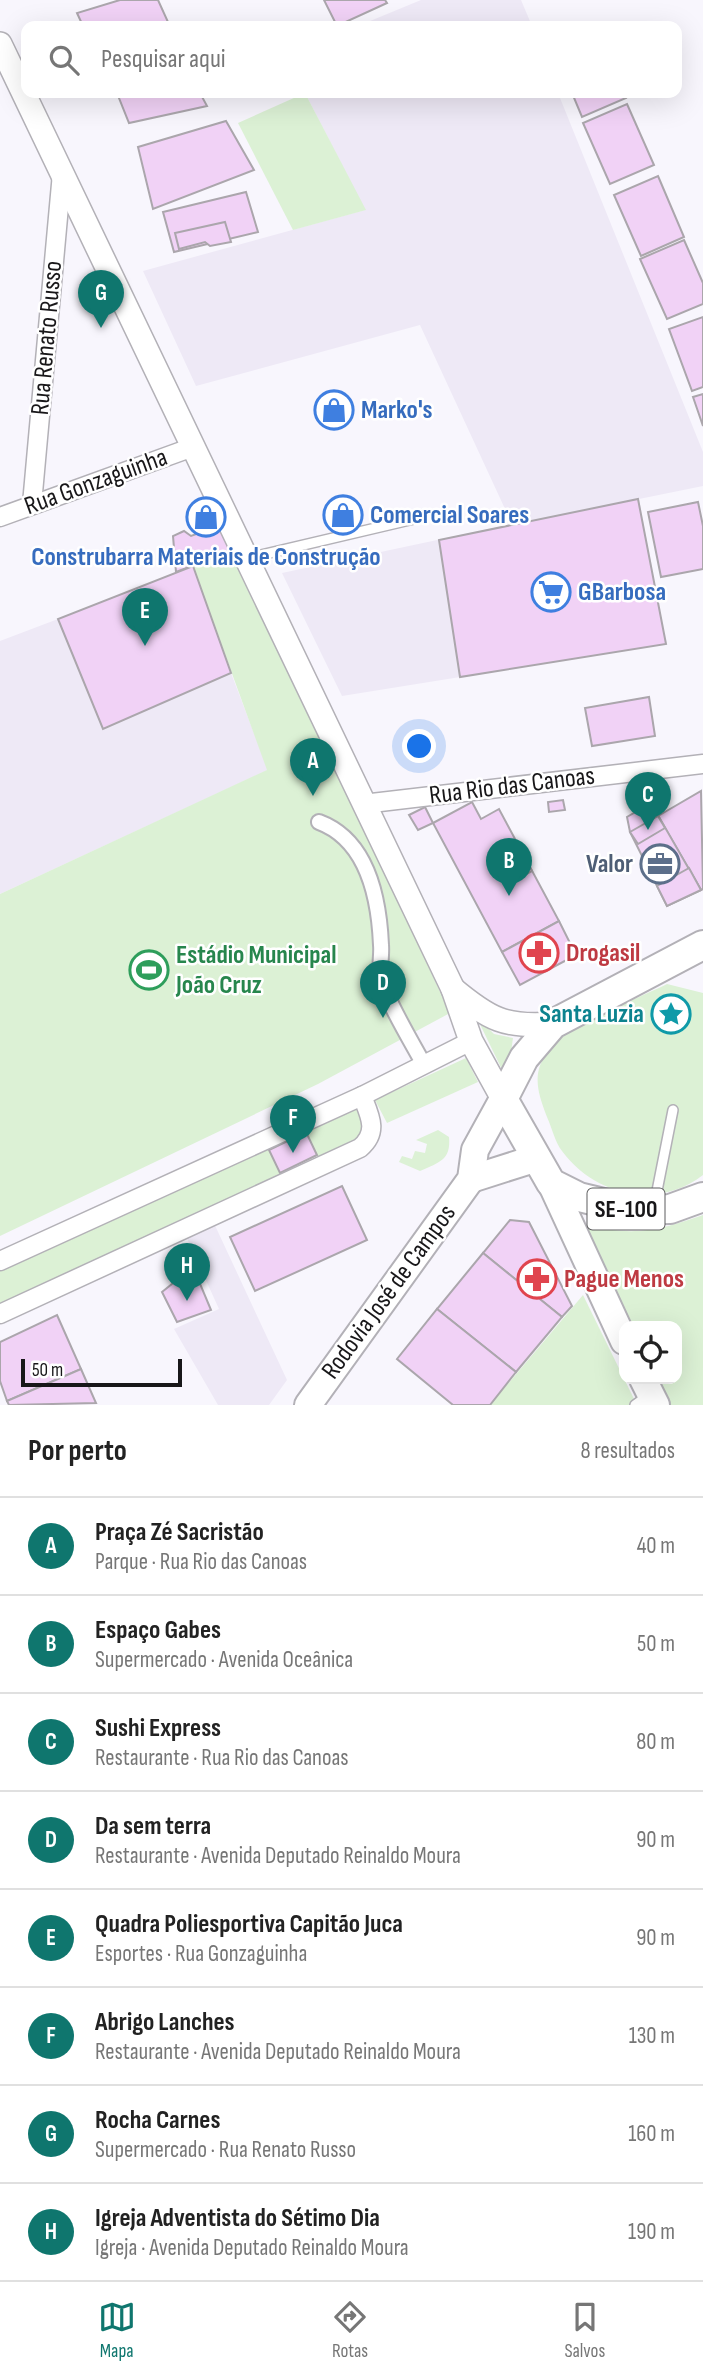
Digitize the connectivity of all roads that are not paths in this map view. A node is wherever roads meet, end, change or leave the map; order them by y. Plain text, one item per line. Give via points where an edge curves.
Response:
1 (0, 44) edge
2 (21, 88) edge
3 (26, 98) edge
4 (62, 173) junction
5 (193, 447) junction
6 (32, 504) junction
7 (0, 517) edge
8 (414, 519) dead end
9 (246, 558) junction
10 (703, 764) edge
11 (363, 804) junction
12 (319, 822) dead end
13 (703, 945) edge
14 (666, 964) junction
15 (703, 972) edge
16 (453, 989) junction
17 (553, 1024) junction
18 (471, 1041) junction
19 (424, 1065) junction
20 (362, 1096) junction
21 (503, 1099) junction
22 (674, 1110) dead end
23 (537, 1158) junction
24 (471, 1179) junction
25 (551, 1183) junction
26 (703, 1197) edge
27 (653, 1212) junction
28 (0, 1261) edge
29 (0, 1314) edge
30 (619, 1330) edge
31 (308, 1405) edge

1 - 2 street
3 - 4 street
4 - 5 street
4 - 6 street, Rua Renato Russo
5 - 6 street, Rua Gonzaguinha
5 - 9 street
6 - 7 street, Rua Gonzaguinha
8 - 9 lane
9 - 11 street
10 - 11 street, Rua Rio das Canoas
11 - 16 street
12 - 19 street via 341,833 365,866 378,919 380,979
13 - 14 main road, Rodovia José de Campos
14 - 15 main road
14 - 17 main road, Rodovia José de Campos
16 - 17 street via 497,1021 514,1026
16 - 18 street
17 - 21 main road, Rodovia José de Campos via 524,1058
18 - 19 street
18 - 21 street
19 - 20 street
20 - 28 street
20 - 29 street via 372,1131 360,1148
21 - 23 main road, SE-100
21 - 24 main road, Rodovia José de Campos via 475,1150
22 - 27 lane
23 - 24 main road, Rodovia José de Campos
23 - 25 main road, SE-100
24 - 31 main road, Rodovia José de Campos
25 - 27 main road, SE-100 via 598,1203
25 - 30 main road, SE-100
26 - 27 main road, SE-100

